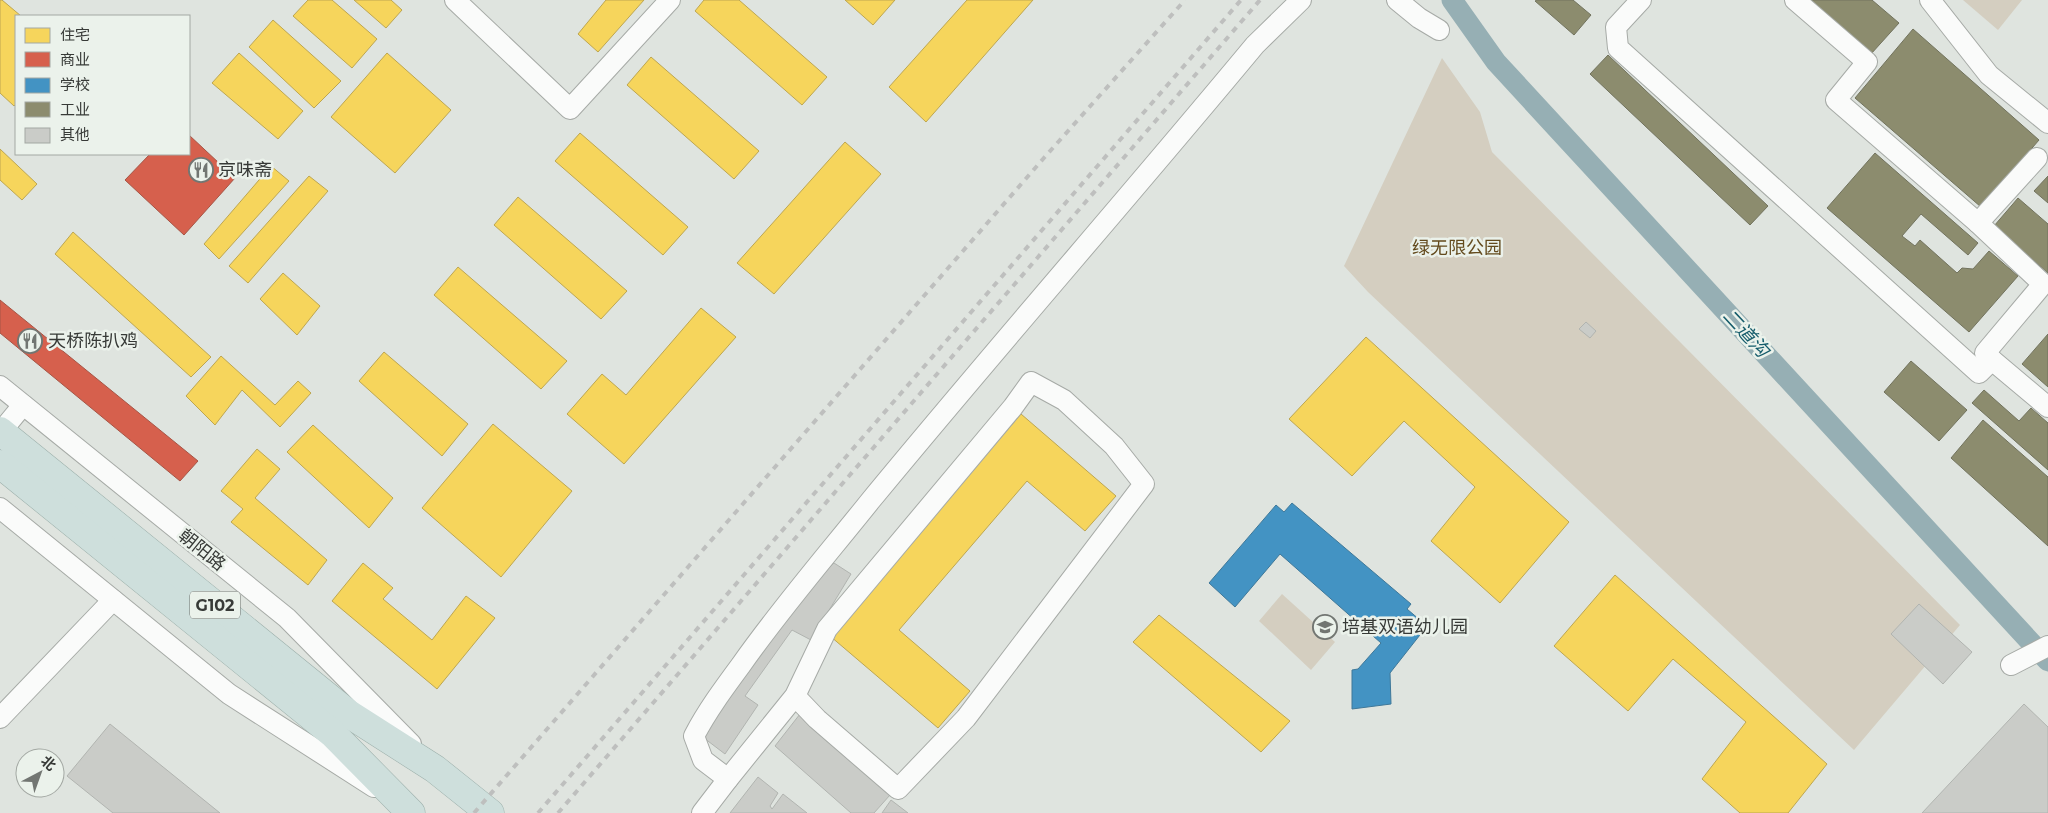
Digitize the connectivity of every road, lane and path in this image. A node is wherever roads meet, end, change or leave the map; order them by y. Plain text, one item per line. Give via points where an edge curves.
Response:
1 (456, 0) edge
2 (670, 0) edge
3 (1301, 0) edge
4 (1397, 0) edge
5 (1641, 0) edge
6 (1795, 0) edge
7 (1930, 0) edge
8 (1439, 30) dead end
9 (2048, 123) edge
10 (2037, 158) dead end
11 (1978, 223) junction
12 (1992, 360) junction
13 (0, 386) edge
14 (23, 405) junction
15 (2048, 407) edge
16 (0, 432) edge
17 (0, 464) edge
18 (0, 508) edge
19 (113, 600) junction
20 (2048, 646) edge
21 (2012, 665) dead end
22 (795, 696) junction
23 (0, 718) edge
24 (435, 769) junction
25 (728, 779) junction
26 (407, 809) edge
27 (490, 813) edge
28 (702, 813) edge

1 - 2 street via 570,110
3 - 25 street via 1255,45 932,425 752,648 694,736 703,760
4 - 8 street
5 - 12 street via 1616,27 1618,48 1979,374
6 - 11 street via 1867,62 1836,100
7 - 9 street via 1988,75
10 - 11 street
11 - 12 street via 2043,284 1985,353
12 - 15 street
13 - 14 street, 朝阳路
14 - 16 street
14 - 24 street, 朝阳路 via 287,618
16 - 24 highway, 朝阳路 / G102 via 349,714
17 - 26 highway, G102 via 332,733
18 - 19 street
19 - 23 street
19 - 26 street via 228,694
20 - 21 street
22 - 22 street via 827,629 1031,382 1064,400 1114,446 1144,484 966,718 898,789
22 - 25 street
24 - 27 highway, 朝阳路 / G102
25 - 28 street

